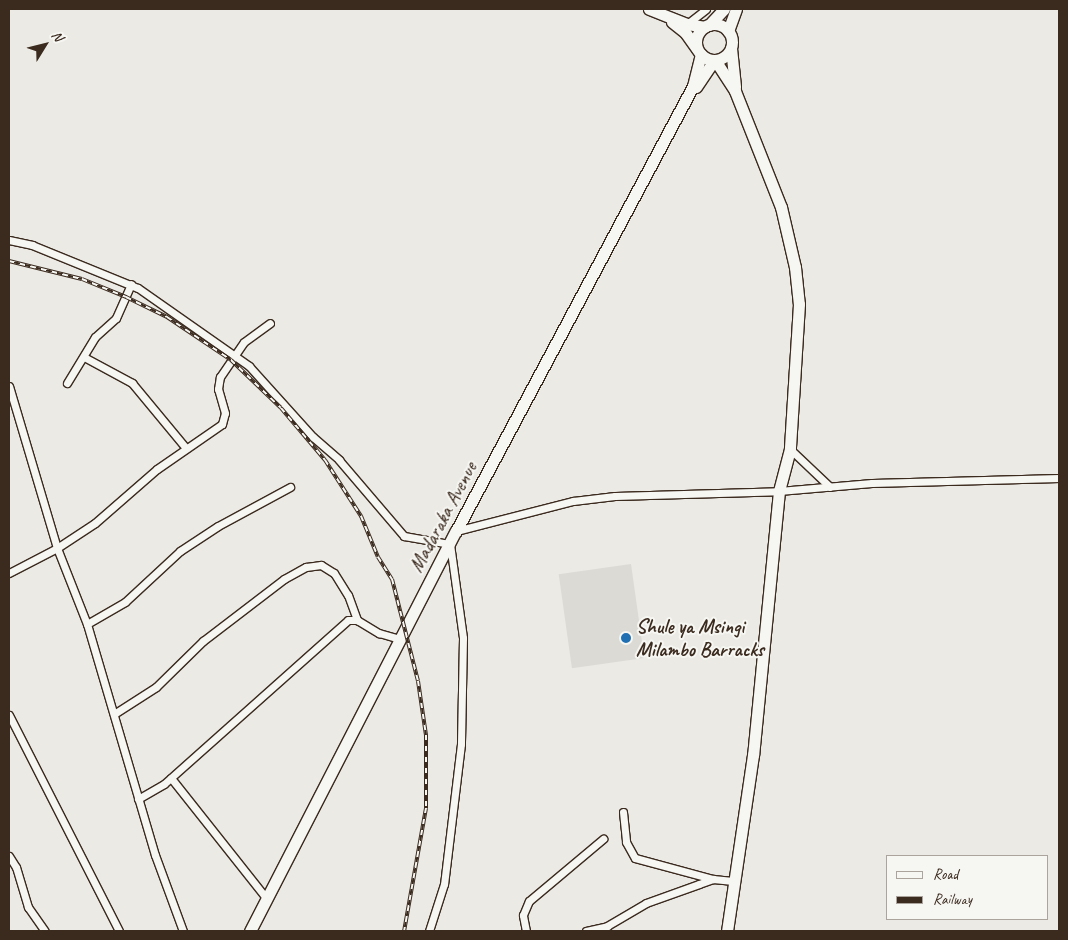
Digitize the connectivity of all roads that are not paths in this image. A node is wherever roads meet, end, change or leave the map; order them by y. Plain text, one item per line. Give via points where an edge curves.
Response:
1 (649, 9) edge
2 (706, 9) edge
3 (724, 9) edge
4 (736, 9) edge
5 (664, 17) junction
6 (687, 24) junction
7 (707, 26) junction
8 (728, 31) junction
9 (731, 48) junction
10 (700, 53) junction
11 (715, 60) junction
12 (735, 91) junction
13 (672, 122) junction
14 (9, 240) edge
15 (131, 284) junction
16 (270, 323) dead end
17 (234, 356) junction
18 (84, 357) junction
19 (67, 383) dead end
20 (9, 386) edge
21 (186, 448) junction
22 (790, 449) junction
23 (1059, 478) edge
24 (290, 487) dead end
25 (830, 487) junction
26 (779, 490) junction
27 (456, 531) junction
28 (450, 544) junction
29 (57, 548) junction
30 (9, 572) edge
31 (357, 620) junction
32 (87, 624) junction
33 (400, 639) junction
34 (114, 714) junction
35 (10, 721) edge
36 (171, 778) junction
37 (138, 799) junction
38 (623, 812) dead end
39 (603, 839) dead end
40 (9, 856) edge
41 (713, 879) junction
42 (733, 881) junction
43 (267, 899) junction
44 (46, 931) edge
45 (119, 931) edge
46 (183, 931) edge
47 (250, 931) edge
48 (430, 931) edge
49 (526, 931) edge
50 (586, 931) edge
51 (727, 931) edge

1 - 5 main road
2 - 6 street
3 - 7 main road
4 - 8 main road
5 - 6 main road
5 - 10 main road via 685,32
6 - 7 main road
7 - 8 main road via 720,25
7 - 10 main road via 696,41
8 - 9 main road
9 - 11 main road
9 - 12 main road
10 - 11 main road
10 - 13 main road via 693,86
11 - 12 main road
11 - 13 main road
12 - 22 main road via 781,207 795,267 799,332
13 - 27 main road, Madaraka Avenue
14 - 15 street via 32,245
15 - 17 street
15 - 18 street via 116,318 94,337
16 - 17 street via 249,338
17 - 21 street via 218,384 225,413 222,424
17 - 28 street via 276,394 404,536
18 - 19 street
18 - 21 street via 132,383
20 - 29 street
21 - 29 street via 95,524
22 - 25 street
22 - 26 main road
23 - 25 street
24 - 32 street via 180,551 125,602
25 - 26 street
26 - 27 street via 615,496 573,501
26 - 42 main road via 753,755
27 - 28 main road, Madaraka Avenue
28 - 33 main road, Madaraka Avenue
28 - 48 street via 463,638 461,744 444,884
29 - 30 street
29 - 32 street
31 - 33 street
31 - 34 street via 348,595 334,573 321,565 306,567 284,579 203,641 156,687
31 - 36 street via 344,623
32 - 34 street
33 - 43 main road, Madaraka Avenue
34 - 37 street
35 - 45 street
36 - 37 street
36 - 43 street
37 - 46 street
38 - 41 street via 626,842 635,858
39 - 49 street via 529,901 523,915
40 - 44 street via 16,867 28,907
41 - 42 street
41 - 50 street via 646,903 608,926
42 - 51 main road
43 - 47 main road, Madaraka Avenue

